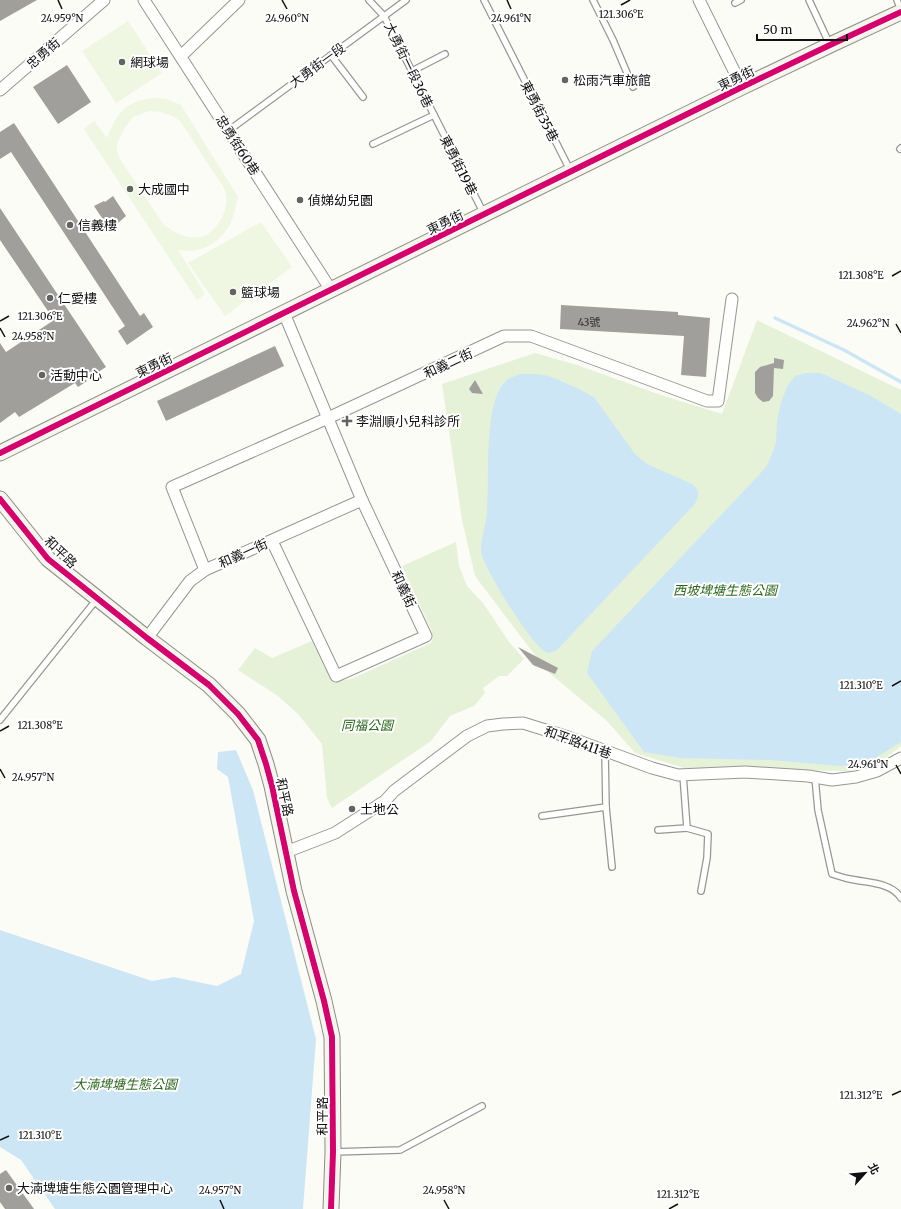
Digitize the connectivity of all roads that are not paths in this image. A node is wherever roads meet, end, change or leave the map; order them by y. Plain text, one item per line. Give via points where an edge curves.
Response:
1 (104, 0) edge
2 (144, 0) edge
3 (239, 0) edge
4 (369, 0) edge
5 (406, 0) edge
6 (484, 0) edge
7 (593, 0) edge
8 (700, 0) edge
9 (809, 0) edge
10 (897, 0) edge
11 (901, 11) edge
12 (384, 16) junction
13 (830, 45) junction
14 (445, 54) dead end
15 (331, 55) junction
16 (180, 56) junction
17 (412, 71) junction
18 (633, 87) dead end
19 (742, 87) junction
20 (0, 90) edge
21 (363, 97) dead end
22 (434, 115) junction
23 (228, 131) junction
24 (373, 144) dead end
25 (571, 172) junction
26 (484, 215) junction
27 (331, 290) junction
28 (732, 299) dead end
29 (284, 313) junction
30 (328, 418) junction
31 (0, 453) edge
32 (0, 499) edge
33 (362, 500) junction
34 (272, 541) junction
35 (205, 570) junction
36 (98, 598) junction
37 (147, 638) junction
38 (0, 720) edge
39 (606, 752) junction
40 (901, 758) edge
41 (683, 775) junction
42 (815, 777) junction
43 (606, 807) junction
44 (542, 816) dead end
45 (687, 828) junction
46 (658, 830) dead end
47 (286, 852) junction
48 (612, 867) dead end
49 (701, 891) dead end
50 (901, 898) edge
51 (482, 1106) dead end
52 (333, 1152) junction
53 (331, 1209) edge

1 - 20 street, 忠勇街
2 - 16 street, 忠勇街60巷
3 - 16 street
4 - 12 lane, 大勇街一段36巷
5 - 12 lane, 大勇街一段
6 - 25 lane, 東勇街35巷
7 - 18 lane via 614,40
8 - 19 street
9 - 13 lane
10 - 11 lane
11 - 13 street, 東勇街
12 - 15 lane, 大勇街一段
12 - 17 lane, 大勇街一段36巷
13 - 19 street, 東勇街
14 - 17 lane
15 - 21 lane
15 - 23 lane, 大勇街一段
16 - 23 street, 忠勇街60巷
17 - 22 lane, 大勇街一段36巷
19 - 25 street, 東勇街
22 - 24 lane
22 - 26 lane, 東勇街19巷
23 - 27 street, 忠勇街60巷
25 - 26 street, 東勇街
26 - 27 street, 東勇街
27 - 29 street, 東勇街
28 - 30 street, 和義二街 via 718,401 707,401 531,336 504,336
29 - 30 street, 和義街
29 - 31 street, 東勇街
30 - 33 street, 和義街
30 - 35 street, 和義二街 via 172,487
32 - 36 street, 和平路 via 48,559
33 - 34 street, 和義一街
33 - 34 street, 和義街 via 426,636 336,676
34 - 35 street, 和義一街
35 - 37 street, 和義一街 via 190,581
36 - 37 street, 和平路
36 - 38 lane
37 - 47 street, 和平路 via 209,685 238,714 258,740 272,786
39 - 41 street, 和平路411巷 via 652,768
39 - 43 lane
39 - 47 street, 和平路411巷 via 524,723 487,726 467,736 394,791 385,801 335,834
40 - 42 street, 和平路411巷 via 877,771 856,777 832,780
41 - 42 street, 和平路411巷 via 745,772
41 - 45 lane
42 - 50 lane via 818,810 832,874 881,884 897,892
43 - 44 lane
43 - 48 lane
45 - 46 lane
45 - 49 lane via 708,834
47 - 52 street, 和平路 via 332,1037
51 - 52 lane via 400,1150
52 - 53 street, 和平路

